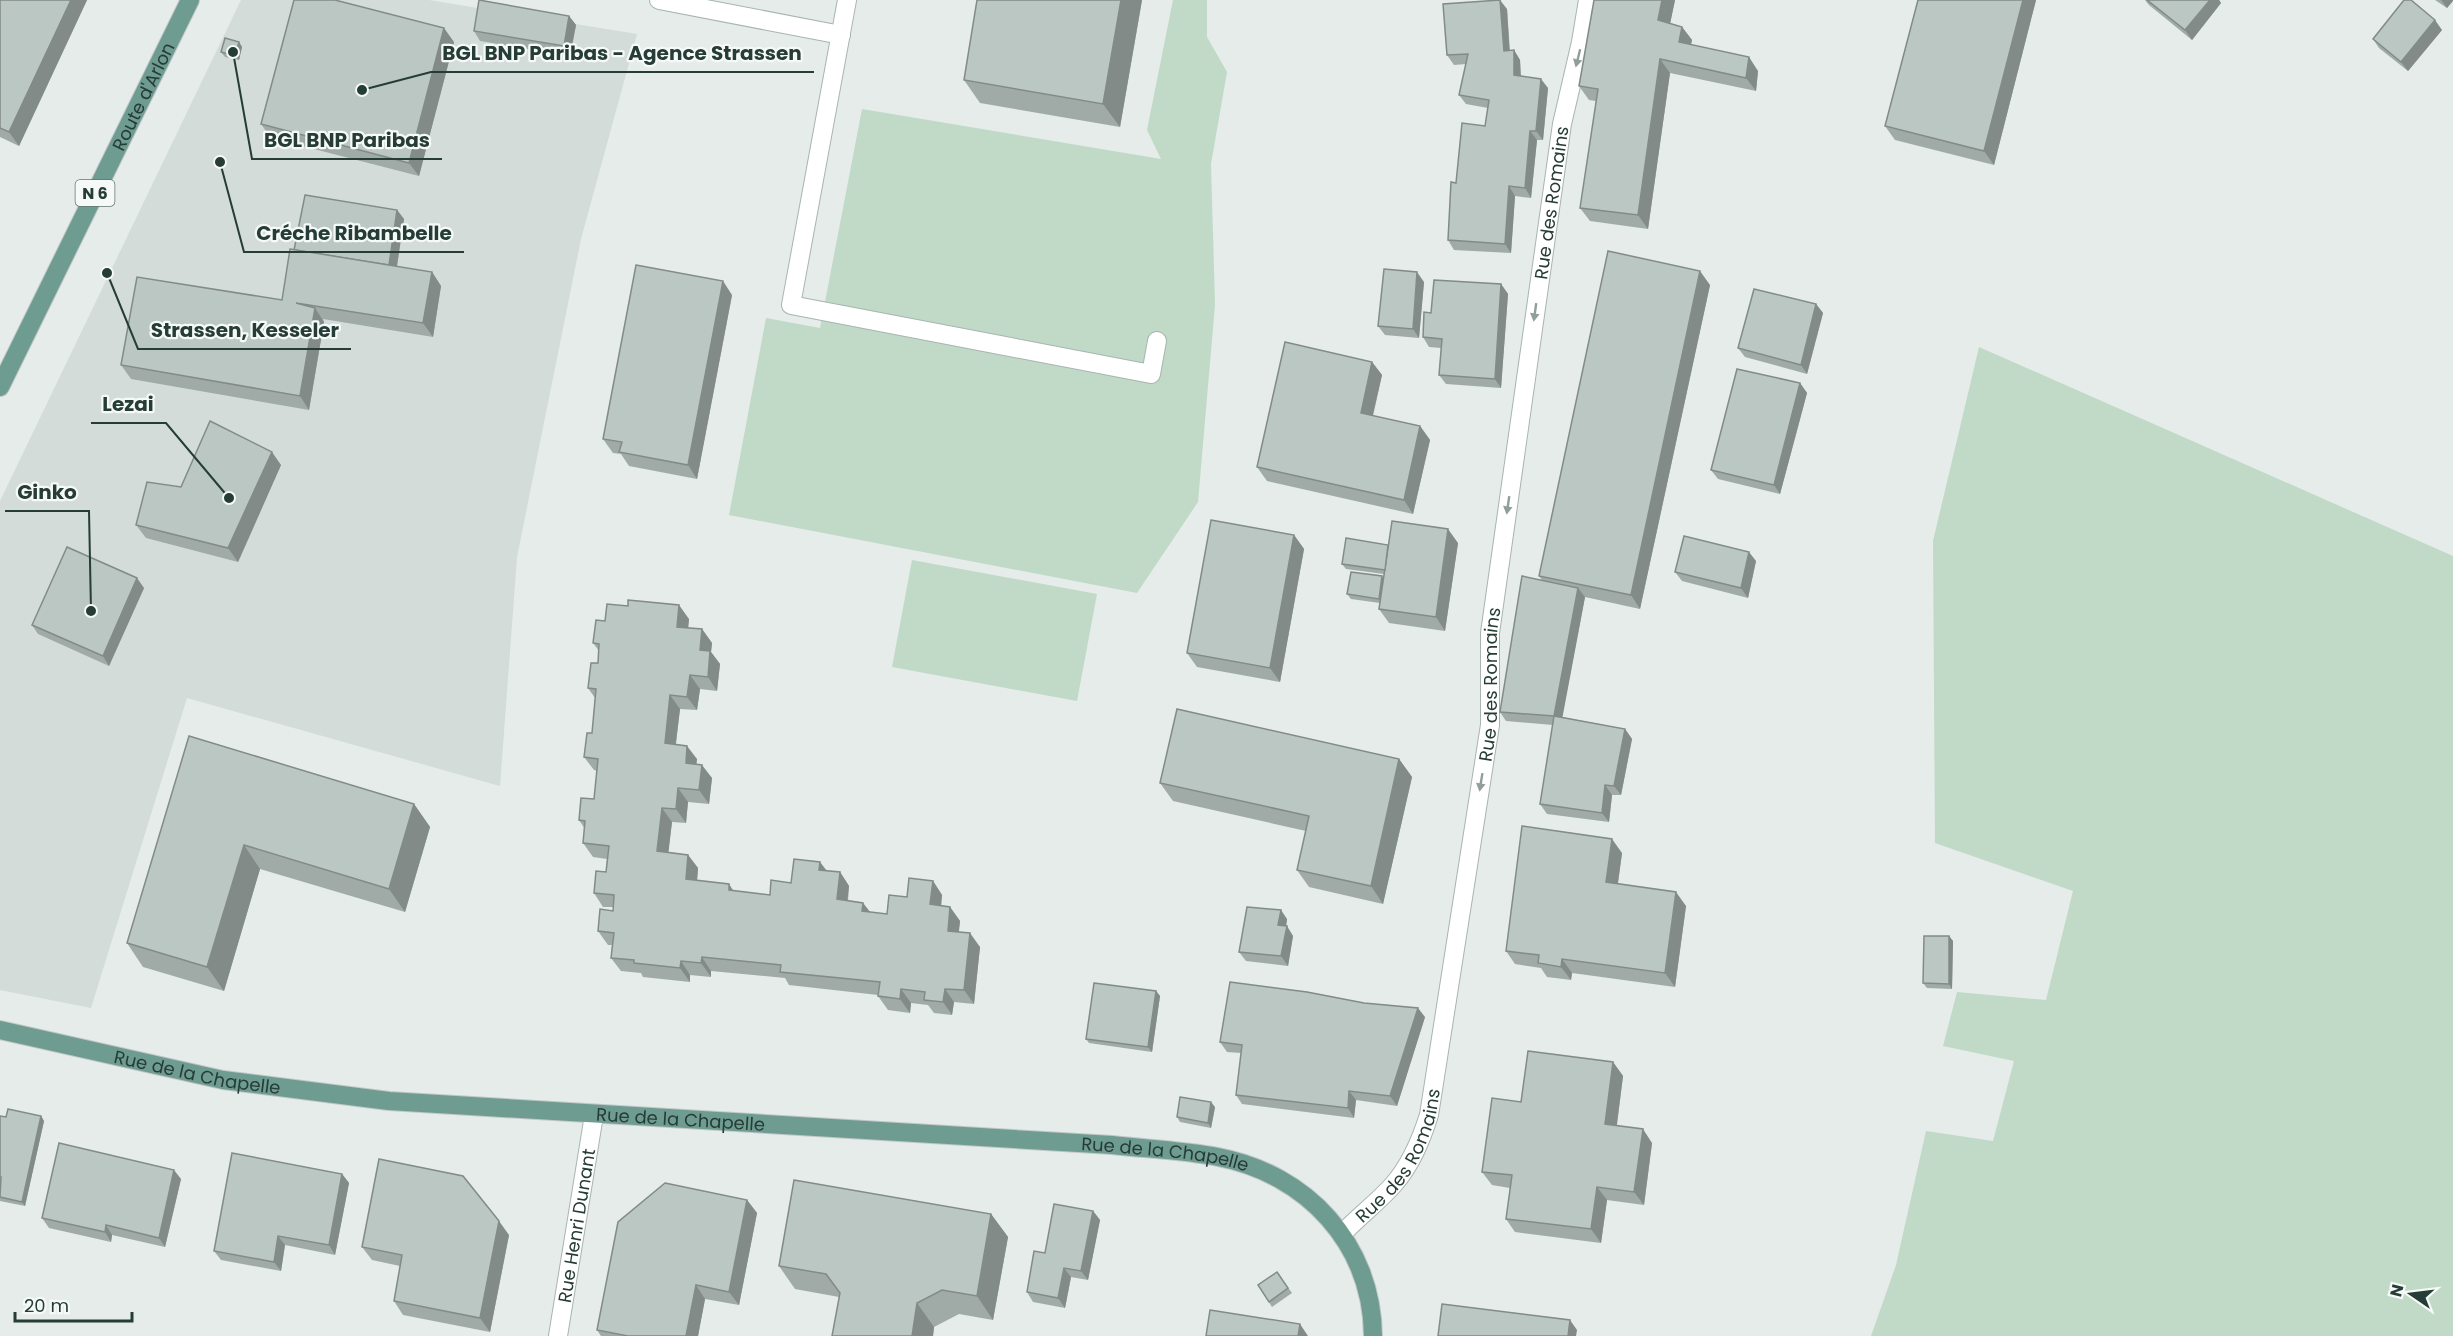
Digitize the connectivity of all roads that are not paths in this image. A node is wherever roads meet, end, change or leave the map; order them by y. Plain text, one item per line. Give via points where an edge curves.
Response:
1 (190, 0) edge
2 (659, 0) edge
3 (847, 0) edge
4 (1588, 0) edge
5 (841, 35) junction
6 (1157, 341) dead end
7 (0, 387) edge
8 (0, 1030) edge
9 (594, 1115) junction
10 (1342, 1233) junction
11 (558, 1336) edge
12 (1373, 1336) edge

1 - 7 main road, Route d'Arlon / N 6
2 - 5 street
3 - 5 street
4 -> 10 street, Rue des Romains via 1562,124 1490,633 1490,725 1429,1115 1414,1154 1393,1185
5 - 6 street via 791,305 1151,374
8 - 9 main road, Rue de la Chapelle via 223,1080 389,1101
9 - 10 main road, Rue de la Chapelle via 1112,1145 1218,1157 1264,1171 1294,1188 1319,1207
9 - 11 street, Rue Henri Dunant
10 - 12 main road, Rue des Romains via 1364,1276

